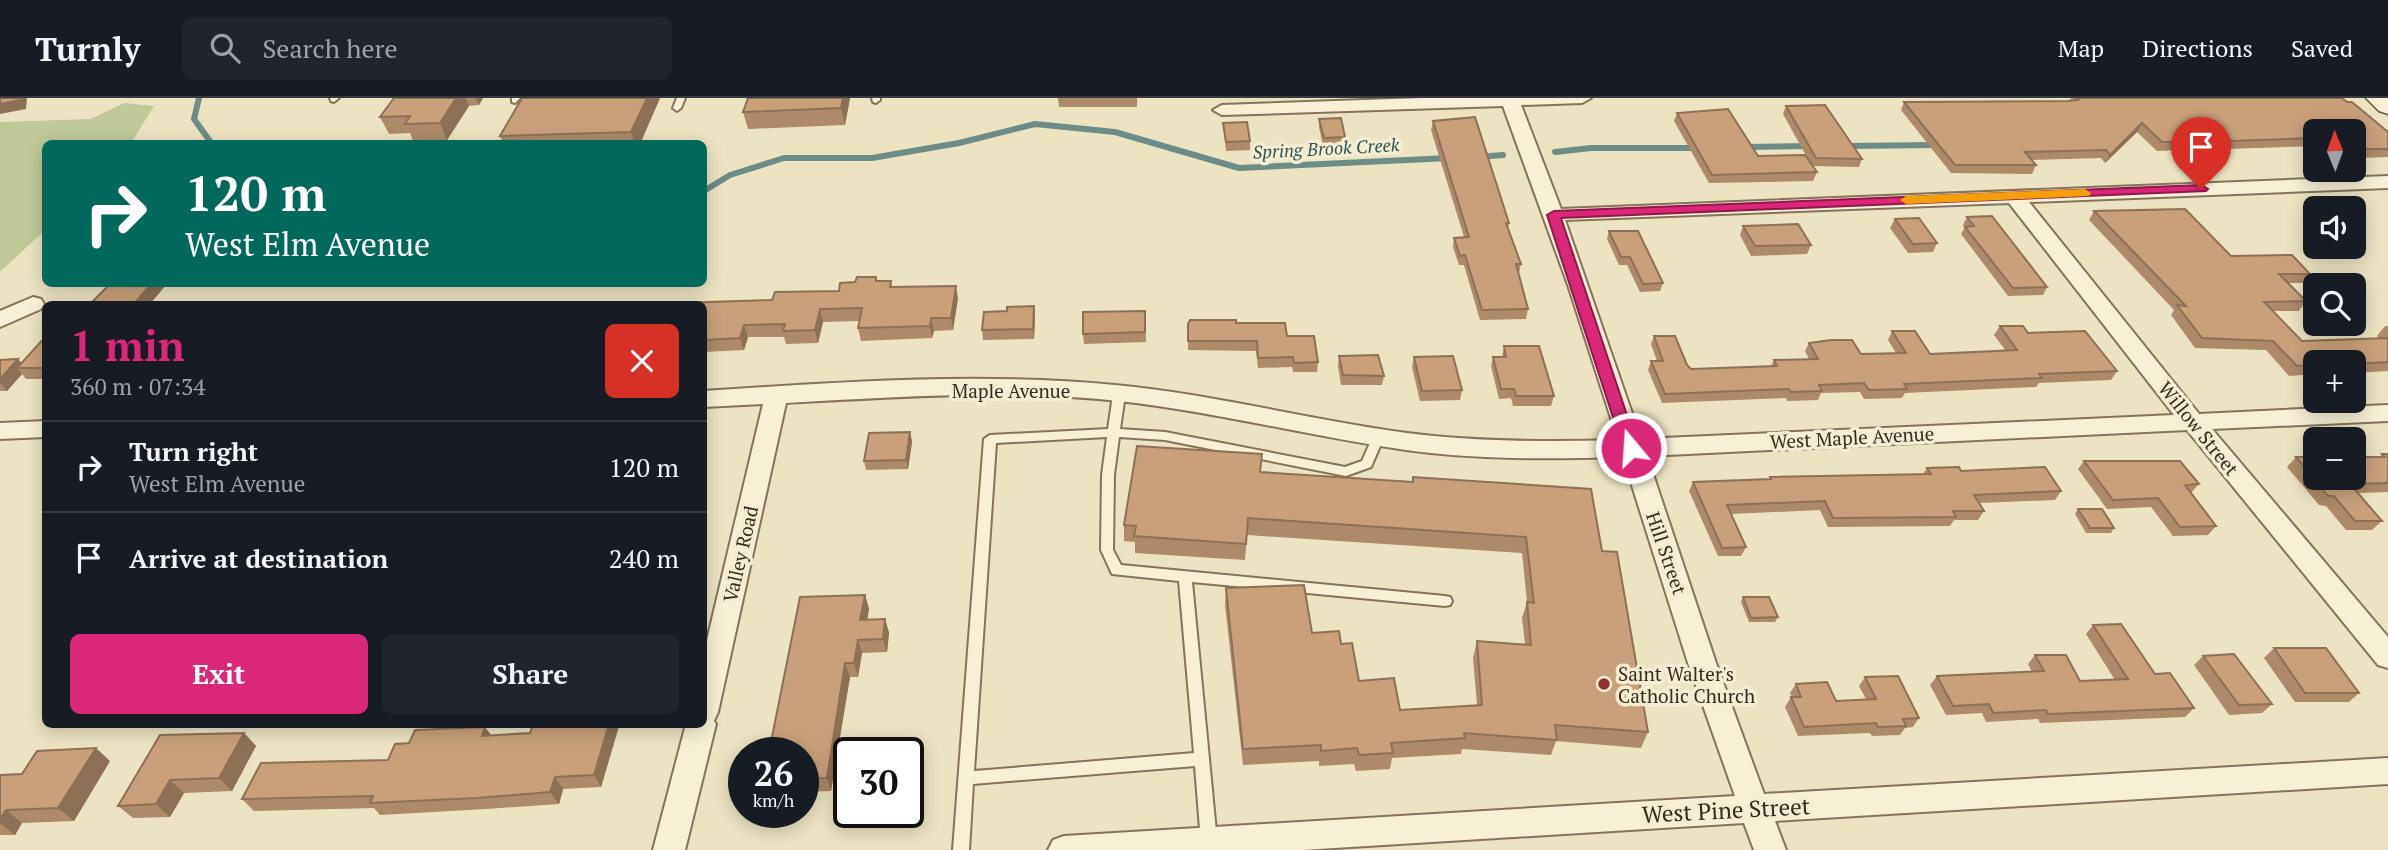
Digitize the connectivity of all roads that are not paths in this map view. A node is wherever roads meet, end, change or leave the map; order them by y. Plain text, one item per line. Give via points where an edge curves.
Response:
1 (681, 98) edge
2 (1582, 98) edge
3 (2379, 98) edge
4 (1509, 99) edge
5 (2388, 106) edge
6 (677, 108) dead end
7 (1222, 110) dead end
8 (2388, 181) edge
9 (2014, 196) junction
10 (1554, 215) junction
11 (33, 304) dead end
12 (0, 320) edge
13 (1119, 395) junction
14 (776, 396) junction
15 (707, 399) edge
16 (2388, 413) edge
17 (2192, 421) junction
18 (1317, 426) joint
19 (42, 429) edge
20 (0, 431) edge
21 (1114, 433) junction
22 (1378, 437) junction
23 (1631, 448) junction
24 (1185, 576) junction
25 (1445, 601) dead end
26 (2388, 657) edge
27 (707, 699) edge
28 (700, 728) edge
29 (1202, 759) junction
30 (2388, 771) edge
31 (966, 778) junction
32 (1754, 809) junction
33 (1209, 842) junction
34 (669, 850) edge
35 (961, 850) edge
36 (1064, 850) edge
37 (1770, 850) edge

1 - 6 lane
2 - 4 street
3 - 5 main road
4 - 7 street
4 - 10 street, Hill Street
8 - 9 street
9 - 10 street
9 - 17 street, Willow Street
10 - 23 street, Hill Street
11 - 12 street
13 - 14 street, Maple Avenue via 981,388
13 - 18 street, Maple Avenue via 1194,403
13 - 21 lane
14 - 15 street, Maple Avenue
14 - 27 street, Valley Road
16 - 17 street, West Maple Avenue
17 - 23 street, West Maple Avenue
17 - 26 street, Willow Street
18 - 22 street, West Maple Avenue
19 - 20 street
21 - 22 lane via 1165,436 1346,472 1367,464
21 - 24 lane via 1107,550 1117,570
21 - 31 lane via 990,439
22 - 23 street, West Maple Avenue via 1522,450
23 - 32 street, Hill Street
24 - 25 lane
24 - 29 lane
28 - 34 street
29 - 31 lane
29 - 33 lane
30 - 32 street, West Pine Street
31 - 35 lane
32 - 33 street, West Pine Street
32 - 37 street, Hill Street
33 - 36 street, West Pine Street

